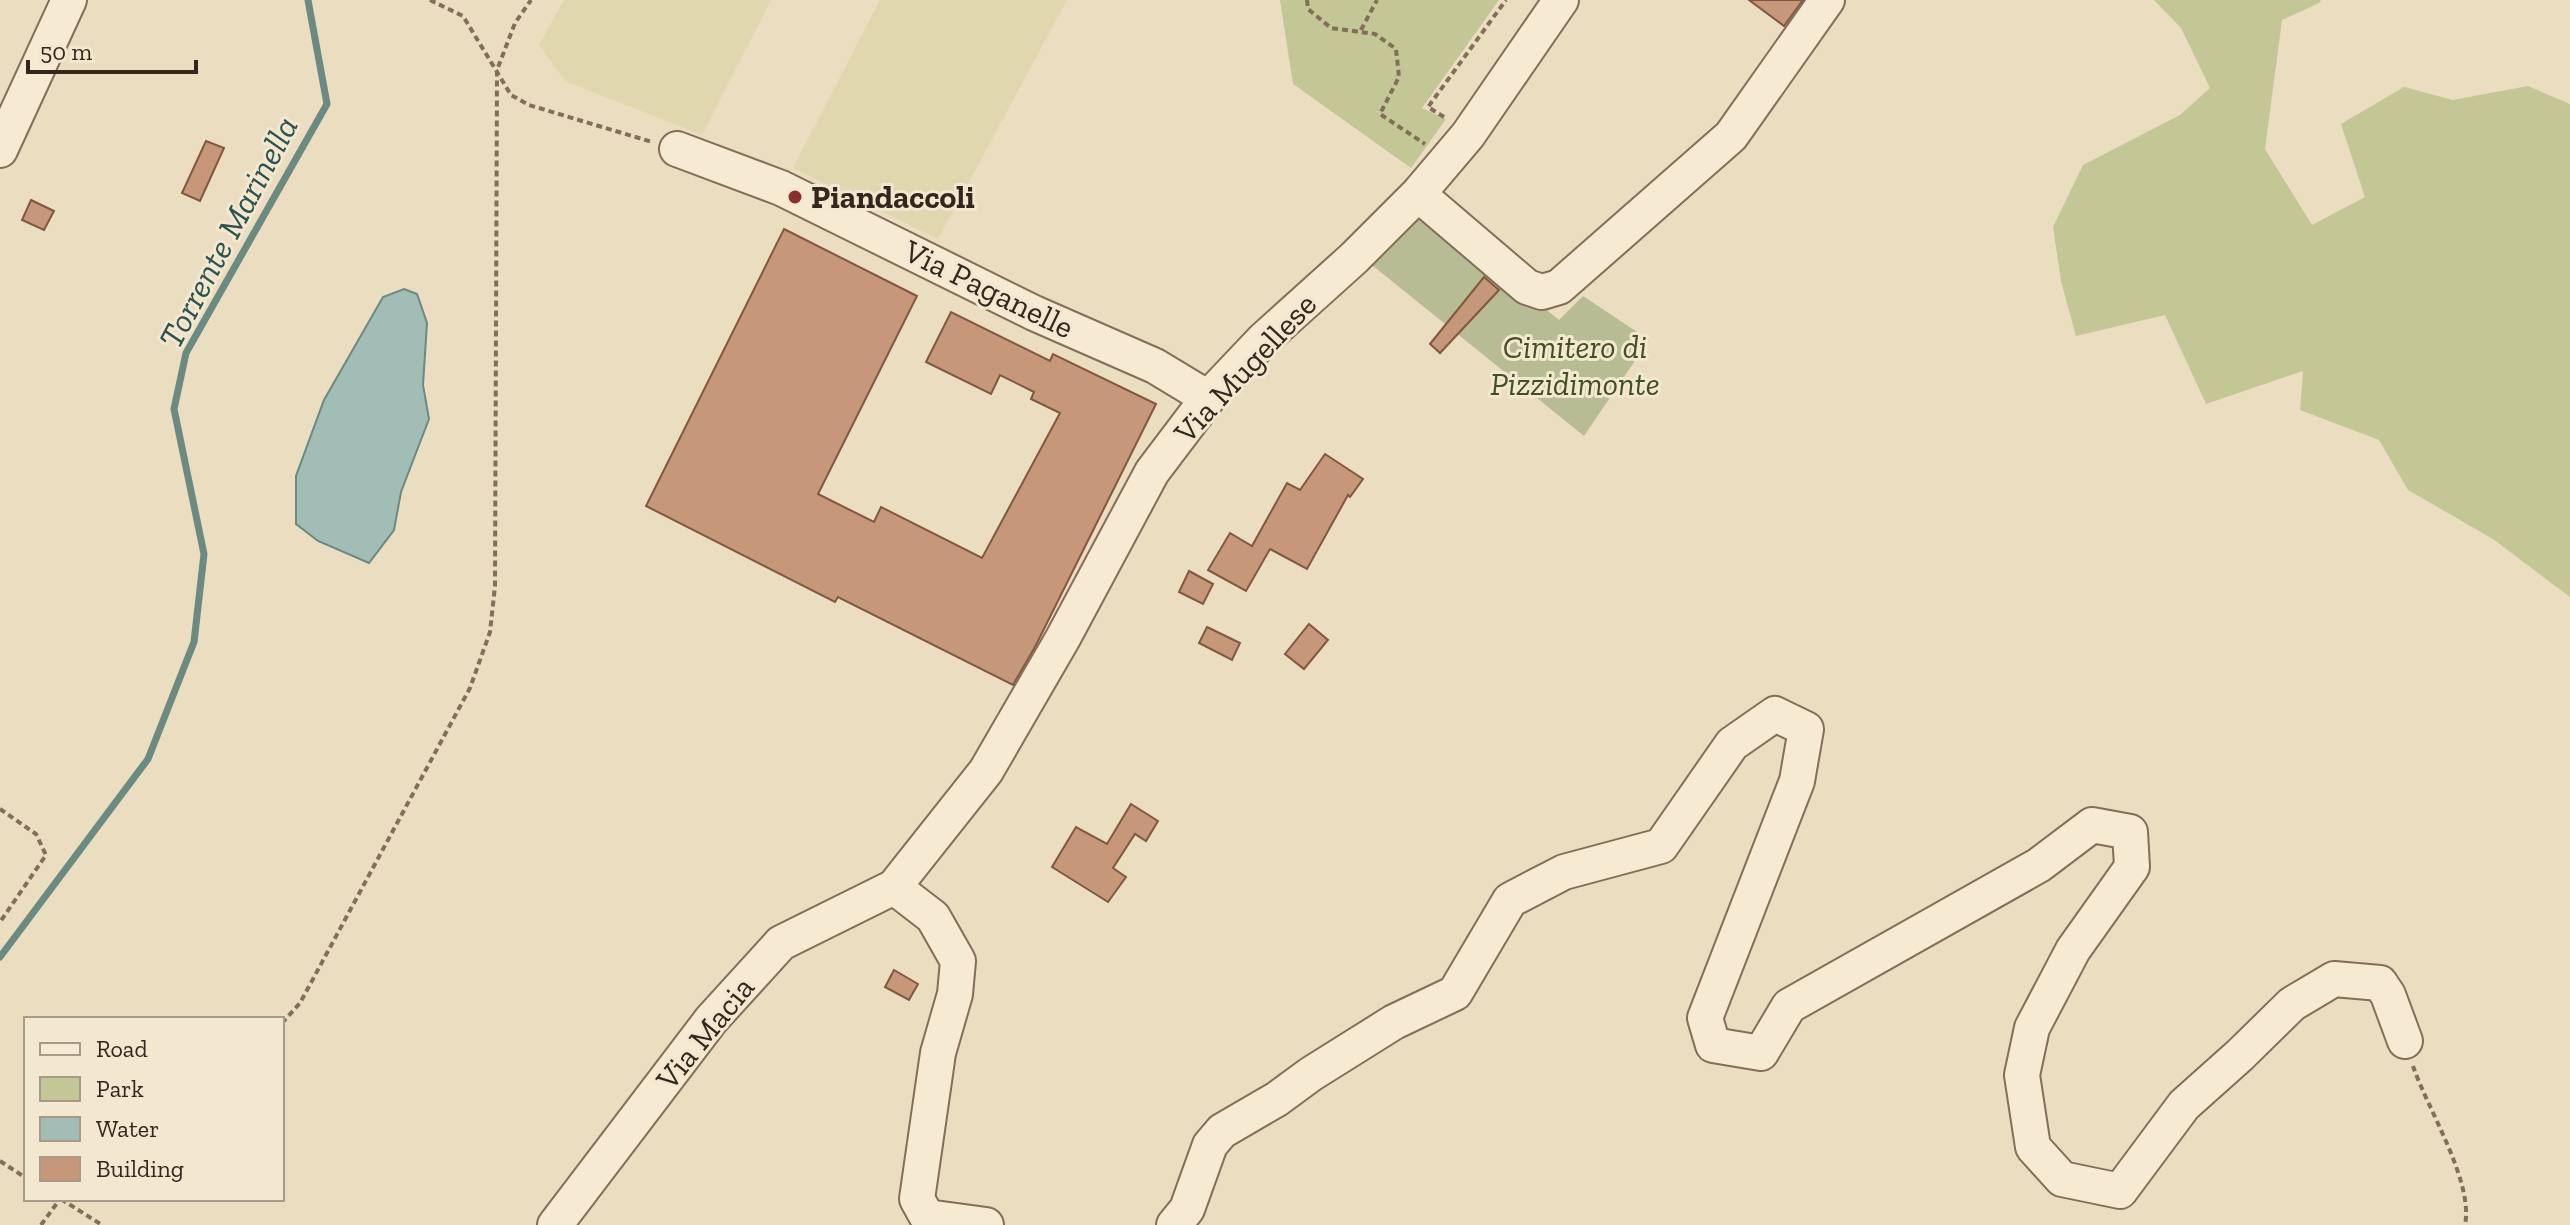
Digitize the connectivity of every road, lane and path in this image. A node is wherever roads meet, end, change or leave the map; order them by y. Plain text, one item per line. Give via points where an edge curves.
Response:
1 (69, 0) edge
2 (430, 0) edge
3 (531, 0) edge
4 (1307, 0) edge
5 (1377, 0) edge
6 (1506, 0) edge
7 (1561, 0) edge
8 (1827, 0) edge
9 (1361, 30) junction
10 (497, 70) junction
11 (1438, 125) dead end
12 (1431, 135) dead end
13 (677, 149) joint
14 (0, 150) edge
15 (1418, 194) junction
16 (1208, 398) junction
17 (0, 809) edge
18 (894, 887) junction
19 (0, 922) edge
20 (284, 1021) edge
21 (2405, 1041) joint
22 (0, 1161) edge
23 (24, 1177) edge
24 (59, 1201) edge
25 (63, 1201) edge
26 (41, 1225) edge
27 (102, 1225) edge
28 (555, 1225) edge
29 (986, 1225) edge
30 (1174, 1225) edge
31 (2465, 1225) edge

1 - 14 street
2 - 10 path via 463,16
3 - 10 path via 515,23
4 - 9 path via 1308,9 1331,28
5 - 9 path
6 - 11 path via 1428,107 1445,116
7 - 15 street, Via Mugellese via 1468,135
8 - 15 street via 1731,136 1559,287 1542,292 1527,287
9 - 12 path via 1396,49 1399,77 1380,114 1425,144
10 - 13 path via 511,95 529,105
10 - 20 path via 495,586 490,632 470,688 300,1003
13 - 16 street, Via Paganelle via 781,188 1034,313 1155,366
15 - 16 street, Via Mugellese
16 - 18 street, Via Mugellese via 1152,472 986,771
17 - 19 path via 36,834 46,855
18 - 28 street, Via Macia via 781,943 711,1020
18 - 29 street via 933,917 958,961 955,994 938,1053 917,1199 927,1217
21 - 30 street via 2380,983 2334,979 2292,1004 2184,1105 2120,1191 2062,1179 2033,1147 2022,1075 2032,1028 2073,950 2132,867 2130,832 2092,825 2039,865 1789,1006 1761,1053 1713,1045 1705,1018 1797,781 1806,729 1775,714 1732,744 1661,846 1564,872 1510,900 1455,993 1394,1022 1222,1131 1210,1145 1187,1209
21 - 31 path via 2421,1089 2446,1136 2468,1211
22 - 23 path
24 - 26 path
25 - 27 path

